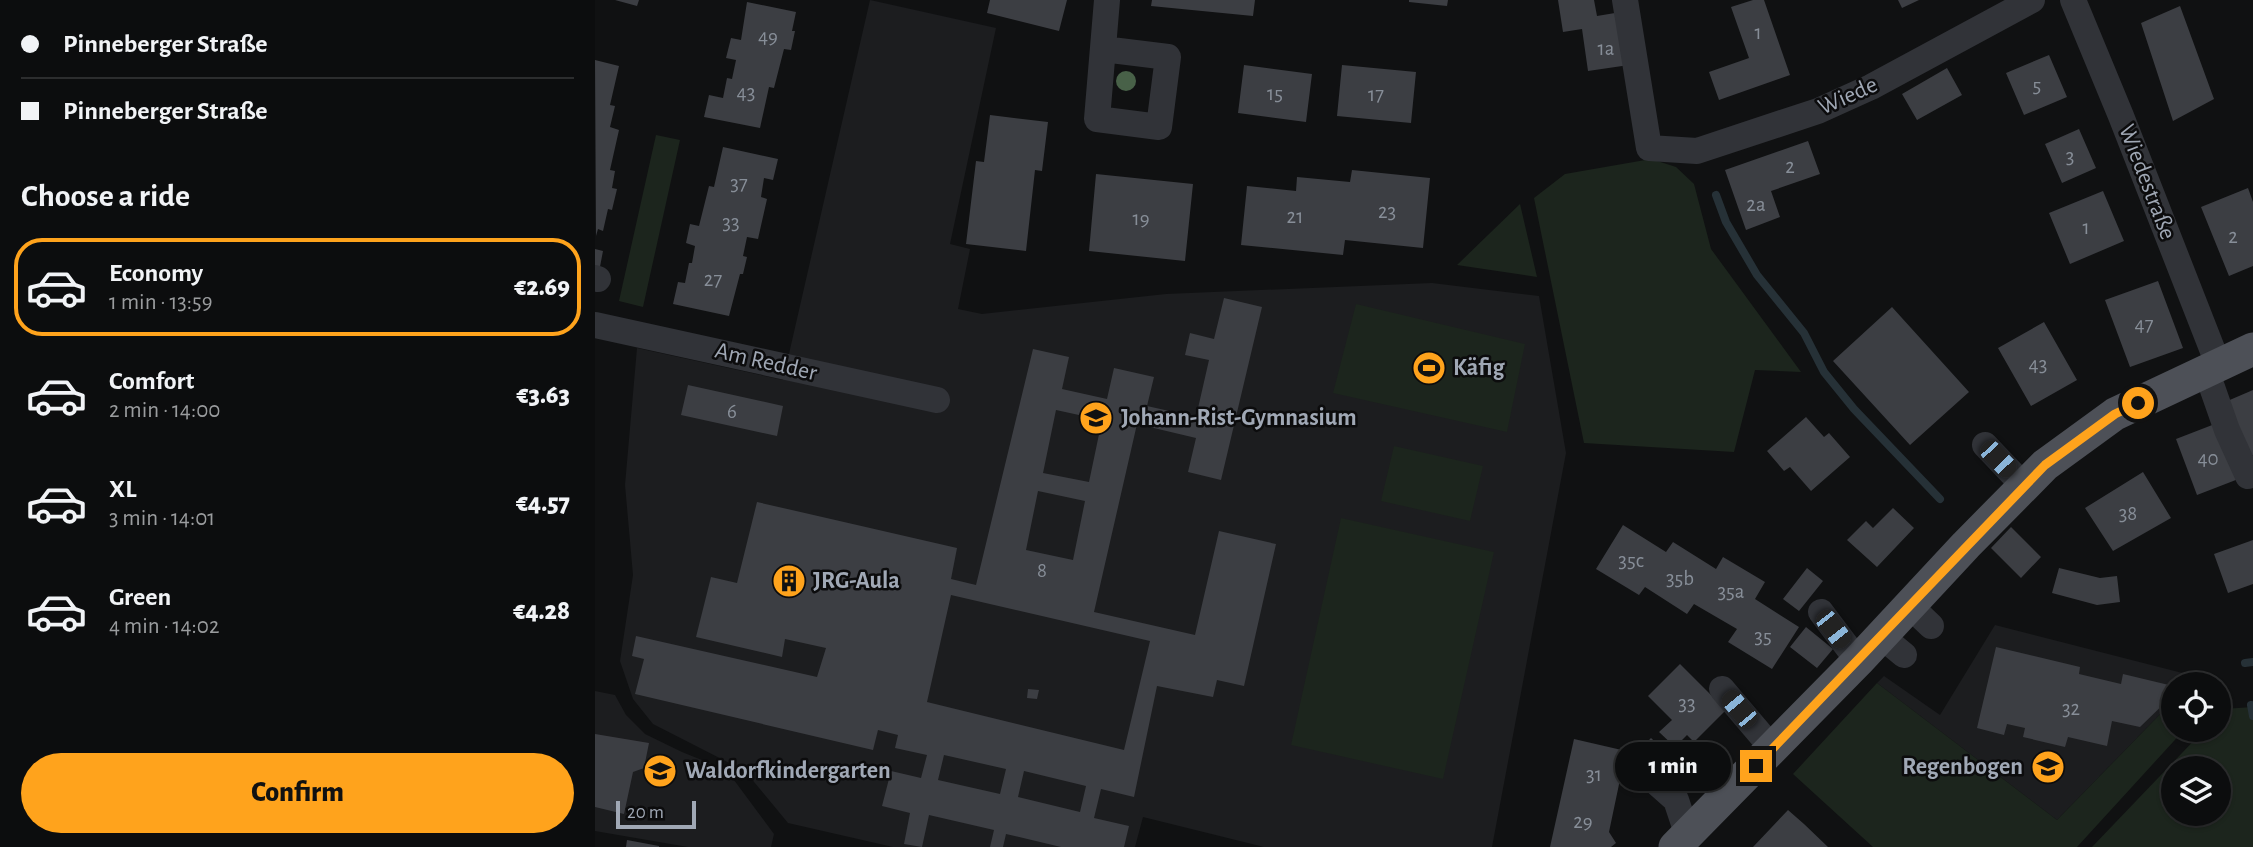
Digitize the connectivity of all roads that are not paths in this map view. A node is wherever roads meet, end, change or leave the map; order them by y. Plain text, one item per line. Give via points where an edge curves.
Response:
1 (1107, 0) edge
2 (1625, 0) edge
3 (2032, 0) edge
4 (2073, 0) edge
5 (1103, 50) dead end
6 (595, 325) edge
7 (2253, 349) edge
8 (2212, 367) junction
9 (937, 400) dead end
10 (1985, 445) dead end
11 (2248, 476) dead end
12 (2024, 486) junction
13 (1821, 612) dead end
14 (1859, 661) junction
15 (1722, 689) dead end
16 (1773, 749) junction
17 (1640, 768) dead end
18 (1681, 841) edge

1 - 5 street
2 - 3 street, Wiede via 1649,148 1697,151 1818,111
4 - 8 street, Wiedestraße via 2121,116
6 - 9 street, Am Redder
7 - 8 main road
8 - 11 street, Wiedestraße via 2227,430
8 - 12 main road via 2115,414
10 - 12 street
12 - 14 main road via 1921,616 1893,645
13 - 14 street
14 - 16 main road
15 - 16 street
16 - 18 main road
17 - 18 street via 1676,800

